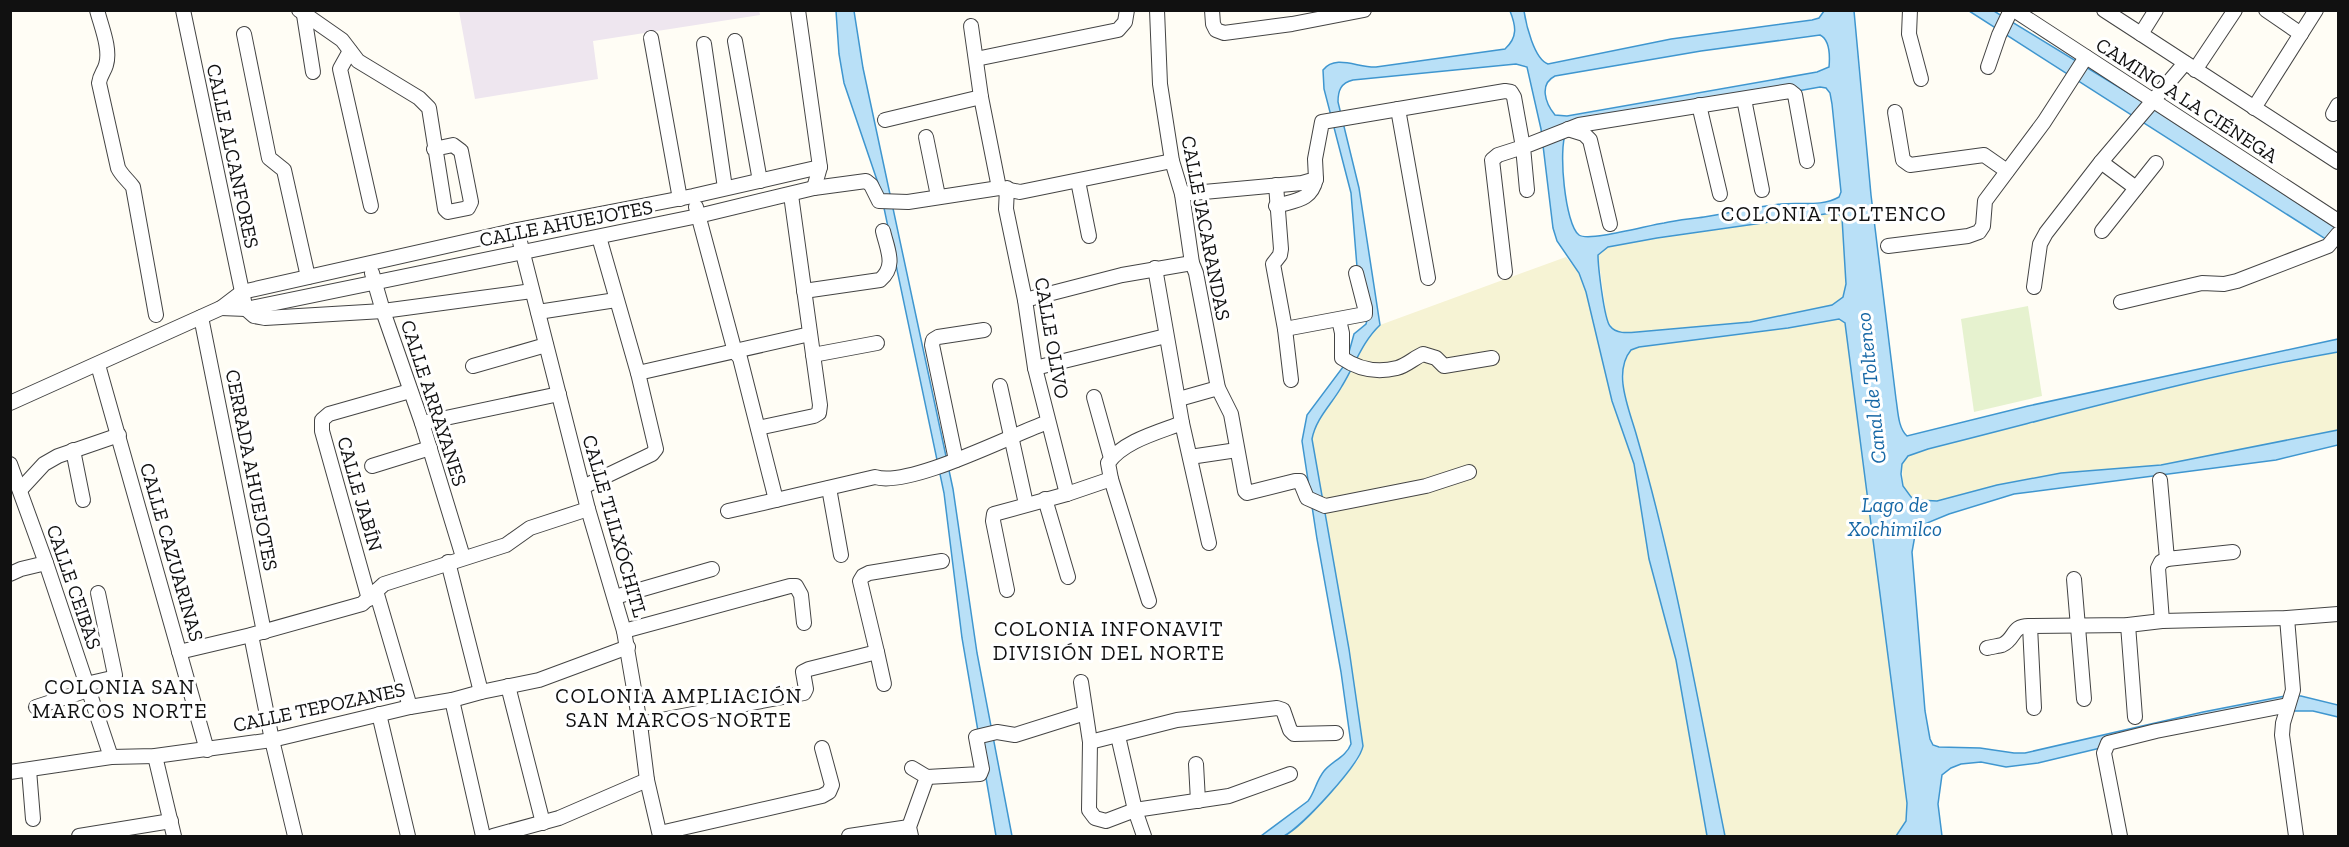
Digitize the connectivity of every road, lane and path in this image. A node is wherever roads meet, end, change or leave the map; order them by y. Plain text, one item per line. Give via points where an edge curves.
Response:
1 (98, 10) edge
2 (183, 10) edge
3 (798, 10) edge
4 (1127, 10) edge
5 (1157, 10) edge
6 (1212, 10) edge
7 (1364, 10) edge
8 (1910, 10) edge
9 (2104, 10) edge
10 (2156, 10) edge
11 (2235, 10) edge
12 (2266, 10) edge
13 (2316, 10) edge
14 (1344, 12) edge
15 (2011, 12) edge
16 (302, 13) edge
17 (1291, 17) edge
18 (971, 26) dead end
19 (244, 34) dead end
20 (2141, 34) junction
21 (2301, 34) junction
22 (651, 38) dead end
23 (735, 41) dead end
24 (704, 44) dead end
25 (350, 51) junction
26 (976, 58) junction
27 (2085, 58) junction
28 (2190, 66) junction
29 (1988, 67) dead end
30 (313, 72) dead end
31 (1921, 79) dead end
32 (981, 97) junction
33 (1744, 99) junction
34 (2151, 103) junction
35 (1699, 105) junction
36 (2254, 108) junction
37 (1398, 109) junction
38 (1895, 112) dead end
39 (885, 120) dead end
40 (1567, 130) junction
41 (926, 137) dead end
42 (1523, 147) junction
43 (434, 149) junction
44 (1807, 160) dead end
45 (1172, 161) junction
46 (2101, 162) junction
47 (2338, 162) edge
48 (2156, 163) dead end
49 (820, 167) junction
50 (2007, 171) junction
51 (1316, 179) junction
52 (760, 181) junction
53 (1078, 181) junction
54 (1276, 185) junction
55 (725, 188) junction
56 (814, 188) junction
57 (1003, 188) junction
58 (2136, 188) junction
59 (1527, 190) dead end
60 (1762, 190) dead end
61 (1182, 194) junction
62 (1720, 194) dead end
63 (790, 195) junction
64 (938, 196) junction
65 (687, 197) junction
66 (371, 206) dead end
67 (1276, 206) junction
68 (698, 216) junction
69 (2338, 221) edge
70 (1610, 224) dead end
71 (517, 230) junction
72 (883, 231) dead end
73 (2102, 231) dead end
74 (2338, 234) edge
75 (1089, 236) dead end
76 (599, 237) junction
77 (1888, 246) dead end
78 (522, 252) junction
79 (368, 262) junction
80 (1192, 263) junction
81 (1155, 268) junction
82 (1505, 272) dead end
83 (1356, 273) dead end
84 (308, 277) junction
85 (1428, 278) dead end
86 (376, 280) junction
87 (2034, 287) dead end
88 (532, 291) junction
89 (804, 291) junction
90 (242, 292) junction
91 (616, 300) junction
92 (1025, 300) junction
93 (2121, 302) dead end
94 (221, 308) junction
95 (246, 309) junction
96 (382, 312) junction
97 (538, 312) junction
98 (156, 315) dead end
99 (201, 316) junction
100 (1339, 320) junction
101 (1285, 329) junction
102 (984, 330) dead end
103 (810, 334) junction
104 (1166, 336) junction
105 (877, 343) dead end
106 (546, 345) junction
107 (735, 352) junction
108 (813, 355) junction
109 (1492, 358) dead end
110 (98, 365) junction
111 (472, 366) dead end
112 (1035, 368) junction
113 (638, 373) junction
114 (1291, 380) dead end
115 (999, 386) dead end
116 (1218, 388) junction
117 (410, 391) junction
118 (559, 394) junction
119 (1094, 396) dead end
120 (1179, 399) junction
121 (10, 403) edge
122 (1048, 422) junction
123 (422, 423) junction
124 (1182, 423) junction
125 (758, 428) junction
126 (119, 435) junction
127 (1011, 436) junction
128 (430, 448) junction
129 (73, 450) junction
130 (1237, 450) junction
131 (1190, 457) junction
132 (1112, 458) junction
133 (954, 461) junction
134 (10, 464) edge
135 (372, 466) dead end
136 (1469, 472) dead end
137 (1111, 479) junction
138 (2160, 480) dead end
139 (583, 487) junction
140 (829, 488) junction
141 (21, 490) junction
142 (1067, 494) junction
143 (83, 500) dead end
144 (776, 500) junction
145 (1046, 500) junction
146 (1026, 504) junction
147 (588, 509) junction
148 (728, 511) dead end
149 (1209, 543) dead end
150 (2233, 552) dead end
151 (841, 555) dead end
152 (463, 557) junction
153 (2168, 559) junction
154 (942, 561) dead end
155 (448, 562) junction
156 (46, 563) junction
157 (712, 569) dead end
158 (10, 574) edge
159 (1068, 577) dead end
160 (2074, 579) dead end
161 (1006, 590) dead end
162 (98, 593) dead end
163 (372, 595) junction
164 (615, 597) junction
165 (1149, 601) dead end
166 (2338, 614) edge
167 (2288, 618) junction
168 (2162, 621) junction
169 (804, 623) dead end
170 (2128, 625) junction
171 (2030, 626) junction
172 (2077, 626) junction
173 (624, 630) junction
174 (257, 633) junction
175 (628, 647) junction
176 (1987, 648) dead end
177 (179, 652) junction
178 (877, 652) junction
179 (1081, 682) dead end
180 (884, 684) dead end
181 (508, 686) junction
182 (87, 687) junction
183 (481, 692) junction
184 (2084, 699) dead end
185 (452, 700) junction
186 (36, 707) dead end
187 (410, 707) junction
188 (2287, 707) junction
189 (2034, 708) dead end
190 (1085, 713) junction
191 (379, 714) junction
192 (2135, 717) dead end
193 (640, 724) junction
194 (1336, 733) dead end
195 (1118, 736) junction
196 (272, 740) junction
197 (1090, 742) junction
198 (822, 748) dead end
199 (207, 750) junction
200 (155, 756) junction
201 (111, 758) junction
202 (1196, 764) dead end
203 (912, 768) dead end
204 (29, 770) junction
205 (10, 772) edge
206 (1290, 774) dead end
207 (927, 777) junction
208 (646, 780) junction
209 (1198, 801) junction
210 (1135, 810) junction
211 (33, 819) dead end
212 (171, 821) junction
213 (543, 823) junction
214 (910, 832) edge
215 (660, 835) edge
216 (79, 837) edge
217 (174, 837) edge
218 (295, 837) edge
219 (408, 837) edge
220 (483, 837) edge
221 (494, 837) edge
222 (849, 837) edge
223 (1144, 837) edge
224 (2120, 837) edge
225 (2296, 837) edge

1 - 98 street via 107,54 99,83 118,168 133,187
2 - 90 street, CALLE ALCANFORES
3 - 49 street
4 - 26 street via 1125,22 1118,30
5 - 45 street, CALLE JACARANDAS via 1160,84
6 - 17 street via 1216,30 1224,33
7 - 14 street
8 - 31 street via 1909,34
9 - 20 street
10 - 20 street
11 - 28 street
12 - 21 street
13 - 21 street
14 - 17 street
15 - 27 street, CAMINO A LA CIÉNEGA
15 - 29 street
16 - 25 street via 342,40
16 - 30 street
18 - 26 street, CALLE OLIVO
19 - 84 street via 269,158 284,170
20 - 28 street
21 - 36 street
22 - 65 street
23 - 52 street
24 - 55 street
25 - 43 street via 358,61 429,108
25 - 66 street via 340,69
26 - 32 street, CALLE OLIVO
27 - 34 street, CAMINO A LA CIÉNEGA
27 - 50 street
28 - 34 street
28 - 36 street
32 - 39 street
32 - 57 street, CALLE OLIVO
33 - 35 street
33 - 44 street via 1793,92
33 - 60 street
34 - 46 street
34 - 69 street, CAMINO A LA CIÉNEGA
35 - 40 street
35 - 62 street
36 - 47 street
37 - 42 street via 1511,92
37 - 51 street via 1322,122 1315,159
37 - 85 street
38 - 50 street via 1906,164 1984,155
40 - 42 street
40 - 70 street via 1584,134 1590,140
41 - 64 street
42 - 59 street
42 - 82 street via 1492,160
43 - 43 street via 447,211 468,208 471,202 461,151 453,145
45 - 53 street, CALLE AHUEJOTES
45 - 61 street, CALLE JACARANDAS
46 - 58 street
46 - 87 street via 2040,244
48 - 58 street
49 - 52 street, CALLE AHUEJOTES
49 - 56 street
50 - 77 street via 1985,201 1979,232 1968,237
51 - 54 street
51 - 67 street via 1313,192 1306,197
52 - 55 street, CALLE AHUEJOTES
53 - 57 street, CALLE AHUEJOTES via 1020,192
53 - 75 street
54 - 61 street
54 - 67 street
55 - 65 street, CALLE AHUEJOTES
56 - 63 street, CALLE AHUEJOTES
56 - 64 street, CALLE AHUEJOTES via 866,181 879,201 908,202
57 - 64 street, CALLE AHUEJOTES
57 - 92 street, CALLE OLIVO
58 - 73 street
61 - 80 street, CALLE JACARANDAS
63 - 68 street, CALLE AHUEJOTES
63 - 89 street
65 - 68 street
65 - 71 street, CALLE AHUEJOTES
67 - 101 street via 1281,249 1273,264
68 - 76 street, CALLE AHUEJOTES
68 - 107 street
71 - 78 street, CALLE TLILXÓCHITL
71 - 79 street, CALLE AHUEJOTES
72 - 89 street via 891,265 880,280
74 - 93 street via 2328,246 2237,281 2202,284
76 - 78 street, CALLE AHUEJOTES
76 - 91 street
78 - 86 street, CALLE AHUEJOTES
78 - 88 street, CALLE TLILXÓCHITL
79 - 84 street, CALLE AHUEJOTES
79 - 86 street, CALLE ARRAYANES
80 - 81 street
80 - 116 street, CALLE JACARANDAS
81 - 92 street
81 - 104 street
83 - 100 street via 1365,314
84 - 90 street, CALLE AHUEJOTES
86 - 95 street, CALLE AHUEJOTES
86 - 96 street, CALLE ARRAYANES
88 - 96 street
88 - 97 street, CALLE TLILXÓCHITL
89 - 103 street
90 - 94 street, CALLE AHUEJOTES
90 - 95 street, CALLE ALCANFORES
91 - 97 street
91 - 113 street
92 - 112 street, CALLE OLIVO
94 - 95 street, CALLE AHUEJOTES
94 - 99 street, CALLE AHUEJOTES
95 - 96 street via 265,318
96 - 117 street, CALLE ARRAYANES
97 - 106 street, CALLE TLILXÓCHITL
99 - 110 street, CALLE AHUEJOTES
99 - 174 street, CERRADA AHUEJOTES
100 - 101 street
100 - 109 street via 1342,358 1356,368 1398,368 1423,354 1444,366
101 - 114 street
102 - 133 street via 933,340
103 - 107 street
103 - 108 street
104 - 112 street
104 - 120 street
105 - 108 street
106 - 111 street
106 - 118 street, CALLE TLILXÓCHITL
107 - 113 street
107 - 125 street via 740,358
108 - 125 street via 819,413
110 - 121 street, CALLE AHUEJOTES
110 - 126 street, CALLE CAZUARINAS
112 - 122 street, CALLE OLIVO
113 - 139 street via 656,449
115 - 127 street
116 - 120 street
116 - 130 street, CALLE JACARANDAS via 1231,414
117 - 123 street, CALLE ARRAYANES
117 - 163 street, CALLE JABÍN via 329,414 322,420 322,431
118 - 123 street
118 - 139 street, CALLE TLILXÓCHITL
119 - 132 street
120 - 124 street
122 - 127 street
122 - 142 street, CALLE OLIVO
123 - 128 street, CALLE ARRAYANES
124 - 131 street
124 - 132 street via 1142,439
125 - 144 street
126 - 129 street
126 - 177 street, CALLE CAZUARINAS
127 - 133 street
127 - 146 street
128 - 135 street
128 - 152 street, CALLE ARRAYANES
129 - 141 street via 44,464
129 - 143 street
130 - 131 street
130 - 136 street, CALLE JACARANDAS via 1247,493 1295,481 1300,482 1307,498 1325,506 1426,486
131 - 149 street
132 - 137 street via 1108,463
133 - 140 street via 886,480 875,477
134 - 141 street, CALLE CEIBAS
137 - 142 street
137 - 165 street
138 - 153 street
139 - 147 street, CALLE TLILXÓCHITL
140 - 144 street
140 - 151 street
141 - 156 street, CALLE CEIBAS
142 - 145 street
144 - 148 street
145 - 146 street
145 - 159 street
146 - 161 street via 994,514
147 - 152 street via 530,528 506,545
147 - 164 street, CALLE TLILXÓCHITL
150 - 153 street
152 - 155 street
153 - 168 street via 2158,568
154 - 178 street via 863,576 860,581
155 - 163 street via 384,584
155 - 183 street
156 - 158 street
156 - 182 street, CALLE CEIBAS
157 - 164 street
160 - 172 street
162 - 182 street via 115,675
163 - 174 street via 362,604
163 - 187 street, CALLE JABÍN
164 - 173 street, CALLE TLILXÓCHITL
166 - 167 street
167 - 168 street
167 - 188 street via 2292,690
168 - 170 street
169 - 173 street via 801,594 796,586 790,586
170 - 172 street
170 - 192 street
171 - 172 street
171 - 176 street via 2016,629 2003,644
171 - 189 street
172 - 184 street
173 - 175 street, CALLE TLILXÓCHITL
174 - 177 street
174 - 196 street, CERRADA AHUEJOTES
175 - 181 street, CALLE TEPOZANES via 539,680
175 - 193 street, CALLE TLILXÓCHITL
177 - 199 street, CALLE CAZUARINAS
178 - 180 street
178 - 193 street via 803,672 804,693
179 - 190 street
181 - 183 street, CALLE TEPOZANES
181 - 213 street
182 - 186 street
182 - 201 street, CALLE CEIBAS
183 - 185 street, CALLE TEPOZANES
185 - 187 street, CALLE TEPOZANES
185 - 220 street
187 - 191 street, CALLE TEPOZANES
188 - 224 street via 2108,743 2104,753
188 - 225 street via 2282,735
190 - 197 street
190 - 207 street via 1016,735 997,732 976,737 980,774
191 - 196 street, CALLE TEPOZANES
191 - 219 street
193 - 208 street, CALLE TLILXÓCHITL
194 - 195 street via 1294,734 1283,710 1276,708 1177,720
195 - 197 street
195 - 210 street
196 - 199 street, CALLE TEPOZANES
196 - 218 street, CERRADA AHUEJOTES
197 - 210 street via 1089,810 1095,819 1106,821
198 - 215 street via 832,784 822,796
199 - 200 street, CALLE TEPOZANES
200 - 201 street, CALLE TEPOZANES
200 - 212 street
201 - 204 street, CALLE TEPOZANES
202 - 209 street
203 - 207 street
204 - 205 street, CALLE TEPOZANES
204 - 211 street
206 - 209 street via 1229,796
207 - 214 street
208 - 213 street
208 - 215 street, CALLE TLILXÓCHITL
209 - 210 street
210 - 223 street
212 - 216 street
212 - 217 street
213 - 221 street
214 - 222 street

